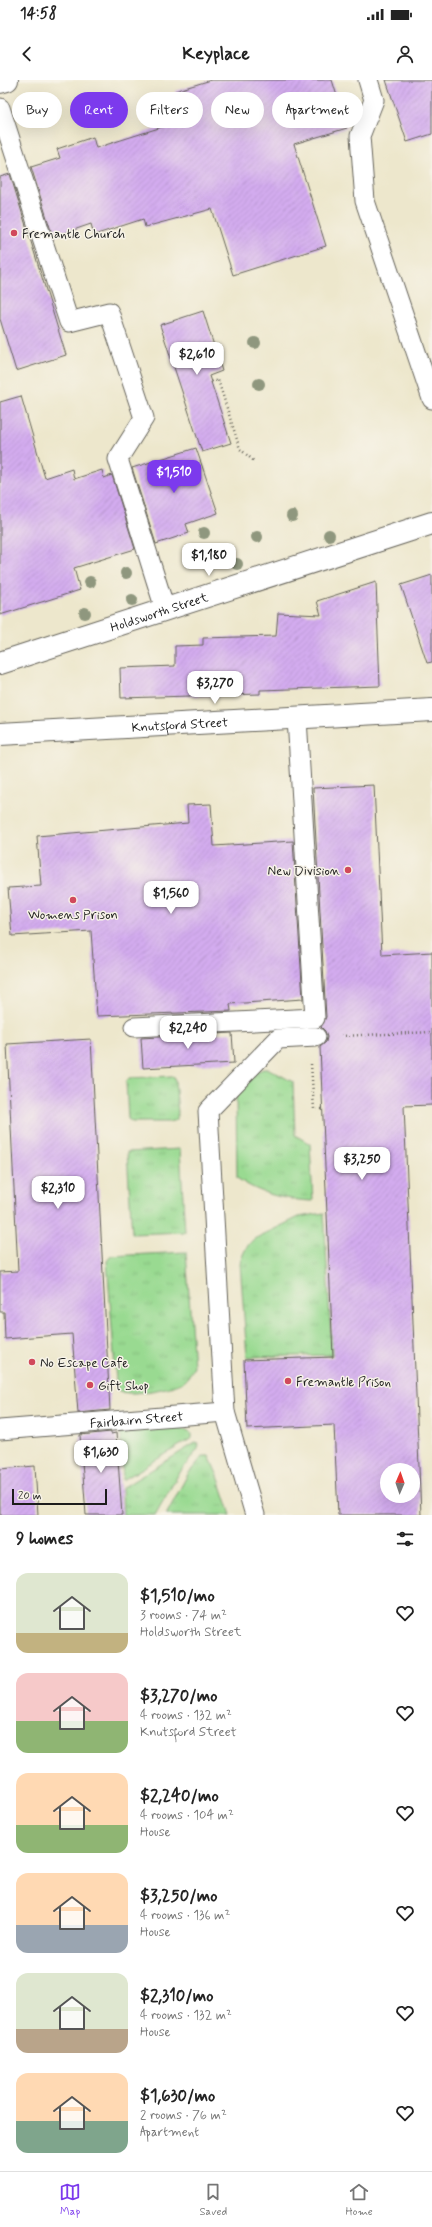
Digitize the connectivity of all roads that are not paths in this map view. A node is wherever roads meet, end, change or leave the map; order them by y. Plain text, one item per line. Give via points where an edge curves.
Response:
1 (7, 80) edge
2 (368, 80) edge
3 (0, 82) edge
4 (0, 108) edge
5 (432, 399) edge
6 (432, 523) edge
7 (165, 609) junction
8 (0, 663) edge
9 (432, 710) edge
10 (297, 718) junction
11 (0, 734) edge
12 (134, 1027) dead end
13 (316, 1037) road end
14 (225, 1412) junction
15 (0, 1430) edge
16 (254, 1515) edge

1 - 3 street
2 - 5 lane via 374,100 360,136 366,201
4 - 7 lane via 69,322 109,312 144,418 118,459
6 - 7 street, Holdsworth Street
7 - 8 street, Holdsworth Street
9 - 10 street, Knutsford Street
10 - 11 street, Knutsford Street
10 - 12 lane via 315,1018
13 - 14 lane via 278,1039 208,1110
14 - 15 lane, Fairbairn Street
14 - 16 lane

